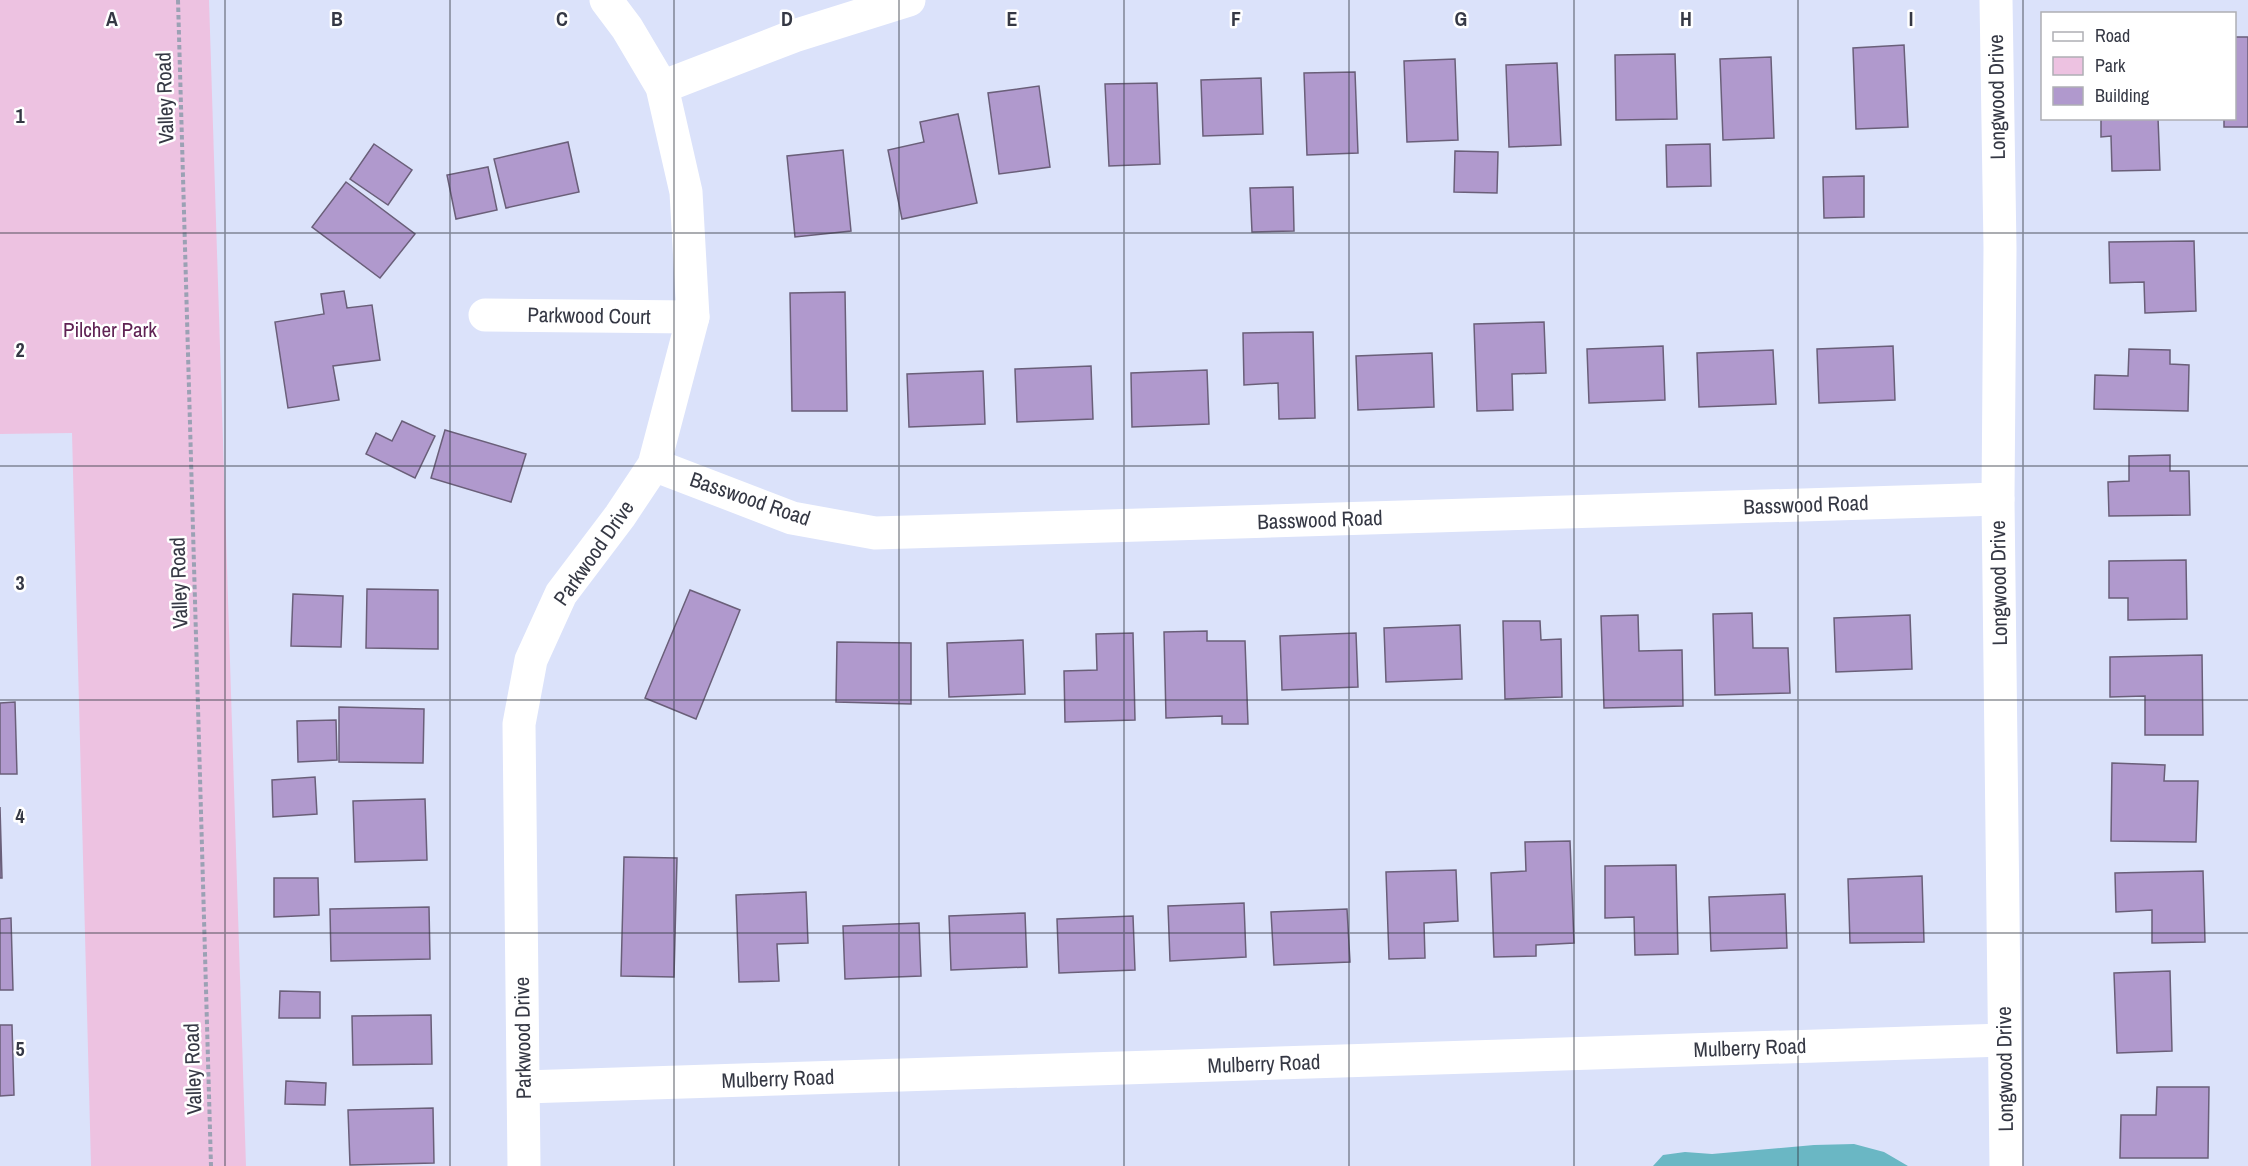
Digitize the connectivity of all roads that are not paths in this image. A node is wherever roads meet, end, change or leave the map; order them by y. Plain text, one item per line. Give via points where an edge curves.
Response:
1 (606, 0) edge
2 (909, 0) edge
3 (1996, 0) edge
4 (662, 87) junction
5 (485, 315) dead end
6 (693, 318) junction
7 (654, 465) junction
8 (1998, 499) junction
9 (2004, 1040) junction
10 (524, 1087) junction
11 (524, 1166) edge
12 (2006, 1166) edge

1 - 4 street, Parkwood Drive
2 - 4 street via 794,36
3 - 8 street, Longwood Drive via 2000,248
4 - 6 street, Parkwood Drive via 686,192
5 - 6 street, Parkwood Court
6 - 7 street, Parkwood Drive
7 - 8 street, Basswood Road via 792,518 875,533
7 - 10 street, Parkwood Drive via 561,594 531,660 519,724
8 - 9 street, Longwood Drive
9 - 10 street, Mulberry Road
9 - 12 street, Longwood Drive
10 - 11 street, Parkwood Drive

